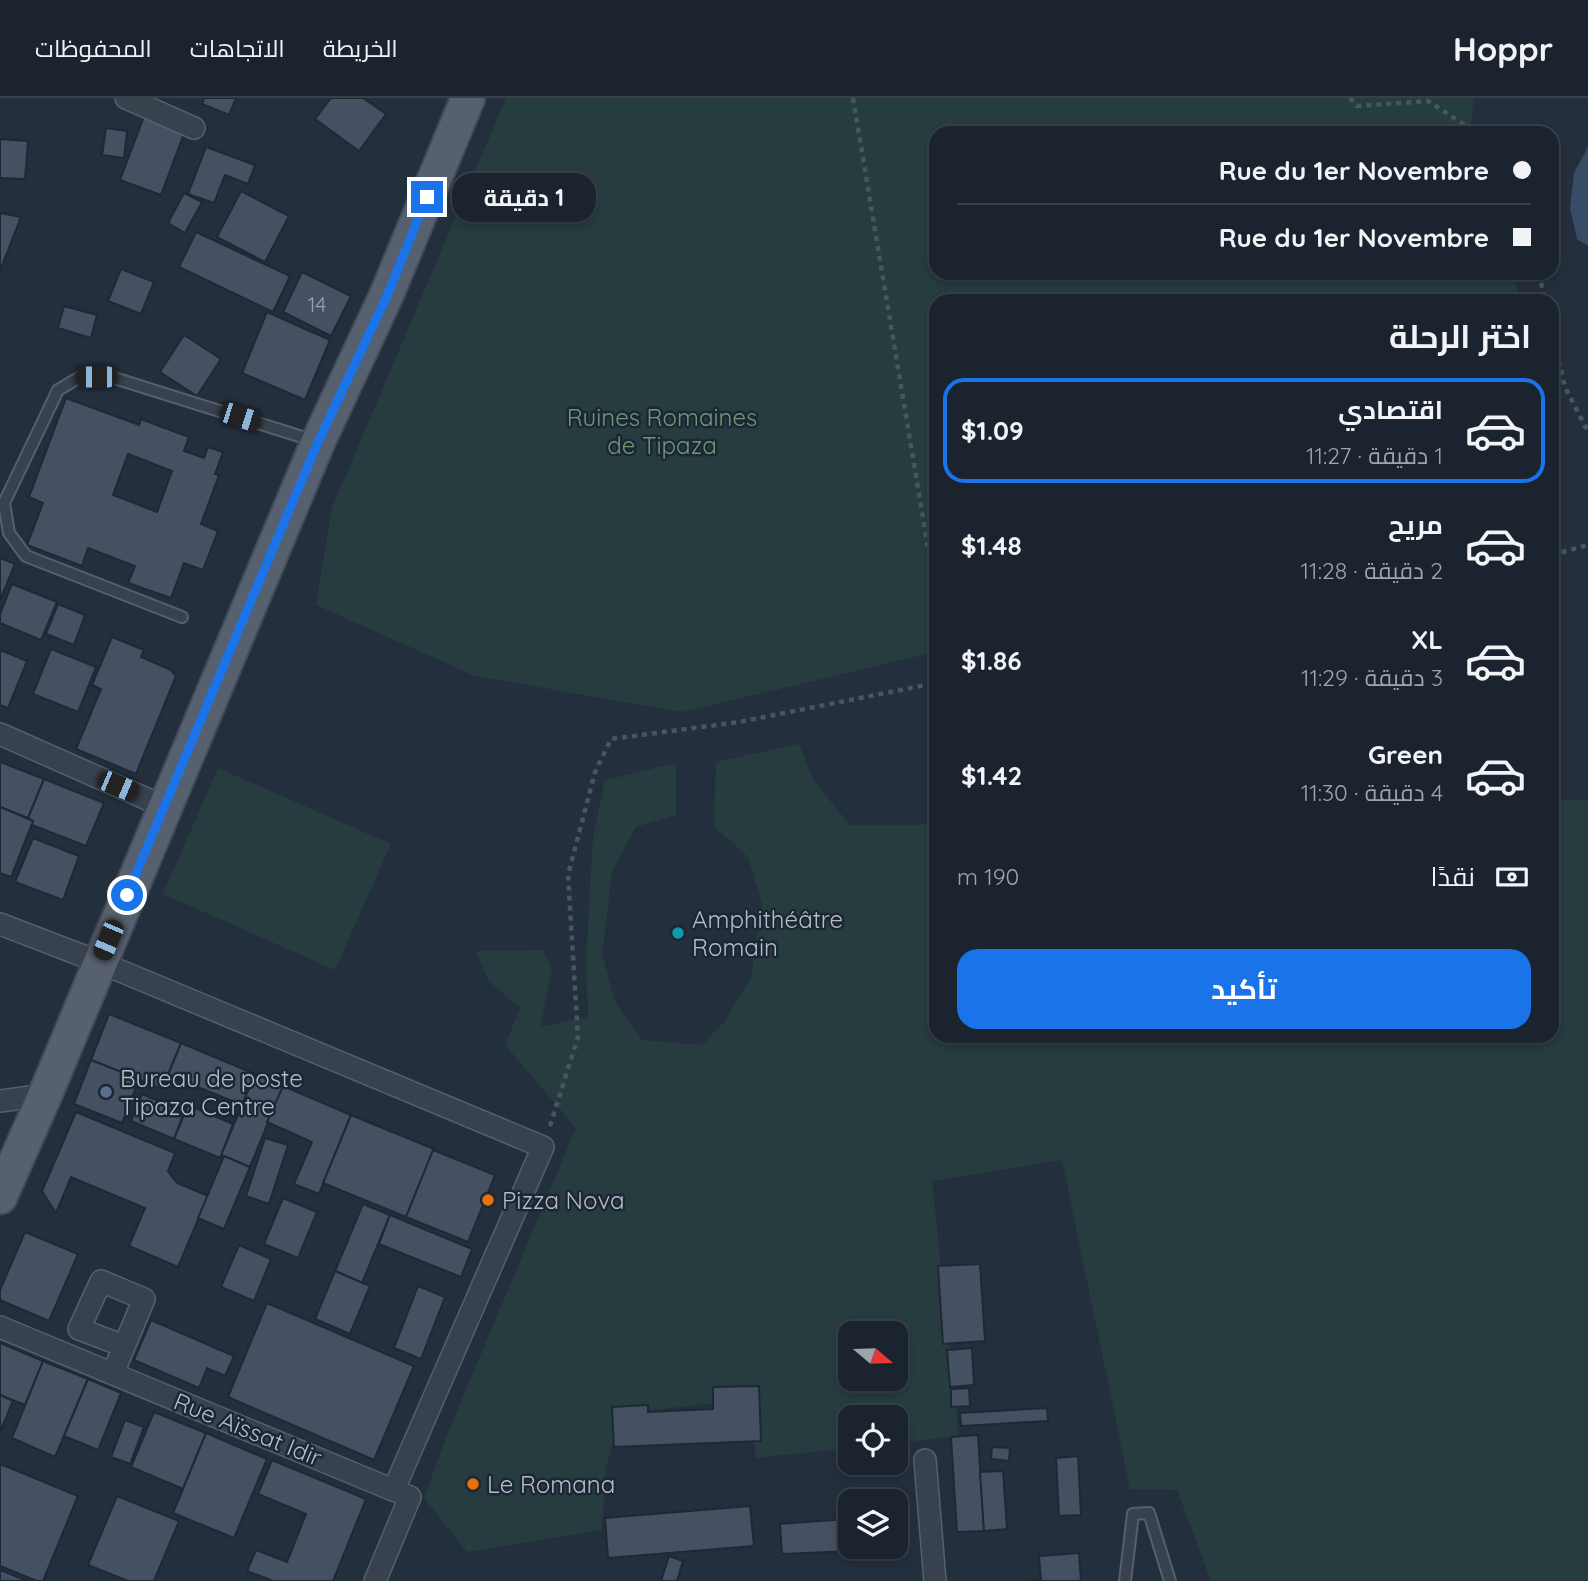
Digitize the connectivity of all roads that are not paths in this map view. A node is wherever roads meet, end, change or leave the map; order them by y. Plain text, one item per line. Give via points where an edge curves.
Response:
1 (125, 98) edge
2 (468, 98) edge
3 (194, 128) dead end
4 (318, 442) junction
5 (182, 617) dead end
6 (0, 734) edge
7 (164, 807) junction
8 (0, 925) edge
9 (99, 962) junction
10 (45, 1095) junction
11 (0, 1101) edge
12 (0, 1197) edge
13 (0, 1327) edge
14 (124, 1346) dead end
15 (113, 1373) junction
16 (925, 1460) dead end
17 (394, 1489) junction
18 (375, 1581) edge
19 (935, 1581) edge
20 (1125, 1581) edge
21 (1170, 1581) edge

1 - 3 street
2 - 4 main road via 387,296
4 - 5 lane via 111,377 80,377 58,390 4,503 9,533 26,556
4 - 7 main road
6 - 7 street
7 - 9 main road
8 - 9 street
9 - 10 main road
9 - 17 street via 543,1147
10 - 11 street
10 - 12 main road
13 - 15 street, Rue Aïssat Idir
14 - 15 street
15 - 17 street, Rue Aïssat Idir
16 - 19 street
17 - 18 street via 410,1497
20 - 21 lane via 1133,1514 1149,1513

